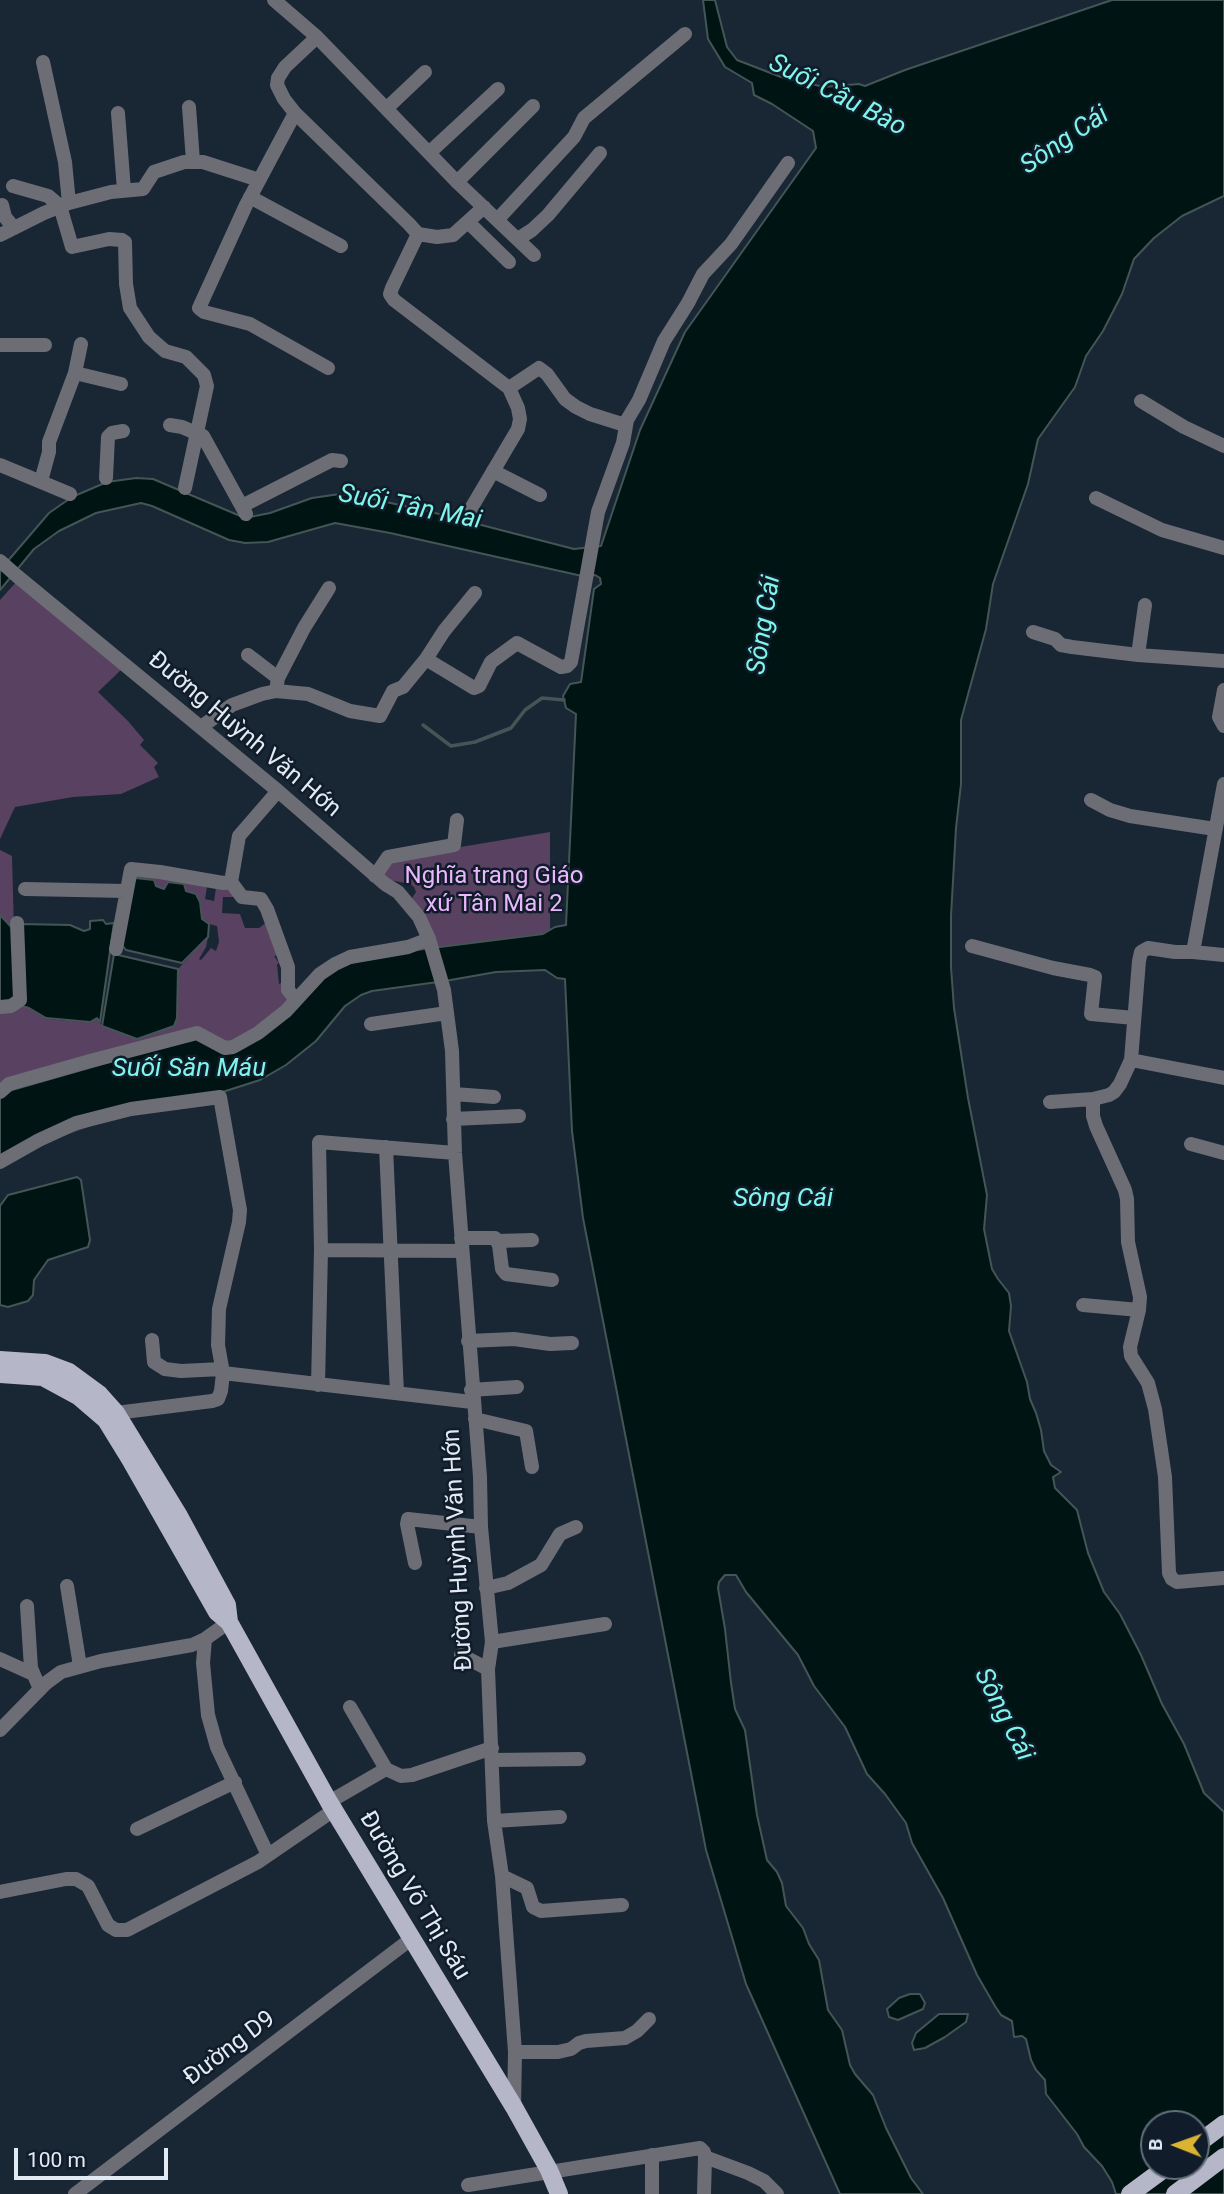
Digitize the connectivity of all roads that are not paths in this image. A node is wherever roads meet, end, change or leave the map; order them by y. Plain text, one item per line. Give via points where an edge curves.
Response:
1 (274, 0) edge
2 (685, 34) dead end
3 (317, 37) junction
4 (43, 62) dead end
5 (425, 72) dead end
6 (498, 89) dead end
7 (533, 106) dead end
8 (190, 107) dead end
9 (387, 108) junction
10 (118, 113) dead end
11 (295, 113) junction
12 (429, 153) junction
13 (600, 153) dead end
14 (193, 161) junction
15 (788, 163) dead end
16 (259, 180) junction
17 (457, 182) junction
18 (13, 186) dead end
19 (124, 190) junction
20 (250, 197) junction
21 (2, 205) edge
22 (65, 205) junction
23 (484, 207) junction
24 (498, 219) junction
25 (468, 222) junction
26 (13, 228) junction
27 (418, 234) junction
28 (0, 235) edge
29 (518, 239) junction
30 (341, 246) dead end
31 (534, 255) dead end
32 (509, 262) dead end
33 (81, 344) dead end
34 (0, 345) edge
35 (45, 345) dead end
36 (328, 368) dead end
37 (75, 373) junction
38 (121, 384) dead end
39 (509, 388) junction
40 (1142, 401) dead end
41 (170, 425) dead end
42 (625, 425) junction
43 (124, 431) dead end
44 (197, 433) junction
45 (1224, 446) edge
46 (341, 461) dead end
47 (0, 465) edge
48 (493, 471) junction
49 (106, 478) dead end
50 (41, 481) junction
51 (185, 488) dead end
52 (70, 494) dead end
53 (540, 495) dead end
54 (1096, 498) dead end
55 (466, 517) dead end
56 (1224, 548) edge
57 (1, 561) edge
58 (329, 588) dead end
59 (475, 593) dead end
60 (1145, 605) dead end
61 (1033, 632) dead end
62 (248, 655) dead end
63 (1138, 655) junction
64 (426, 659) junction
65 (1224, 662) edge
66 (277, 684) junction
67 (1224, 690) edge
68 (1224, 726) edge
69 (201, 727) junction
70 (1224, 784) edge
71 (278, 791) junction
72 (1091, 800) dead end
73 (457, 820) dead end
74 (1215, 829) junction
75 (375, 876) junction
76 (231, 882) junction
77 (25, 889) dead end
78 (126, 891) junction
79 (17, 923) dead end
80 (429, 939) junction
81 (972, 946) dead end
82 (116, 949) dead end
83 (1193, 952) junction
84 (1224, 955) edge
85 (296, 1000) junction
86 (0, 1007) edge
87 (447, 1013) junction
88 (1134, 1018) junction
89 (372, 1024) dead end
90 (1131, 1060) junction
91 (1224, 1078) edge
92 (0, 1092) edge
93 (454, 1094) junction
94 (494, 1097) dead end
95 (1093, 1099) junction
96 (1050, 1102) dead end
97 (519, 1116) dead end
98 (453, 1119) junction
99 (1191, 1143) dead end
100 (386, 1147) junction
101 (455, 1153) junction
102 (1224, 1153) edge
103 (0, 1162) edge
104 (532, 1240) dead end
105 (498, 1241) junction
106 (461, 1245) junction
107 (321, 1250) junction
108 (390, 1250) junction
109 (551, 1279) dead end
110 (1083, 1305) dead end
111 (1139, 1310) junction
112 (152, 1340) dead end
113 (468, 1341) junction
114 (572, 1343) dead end
115 (0, 1360) edge
116 (222, 1371) junction
117 (0, 1374) edge
118 (318, 1385) junction
119 (517, 1387) dead end
120 (397, 1393) junction
121 (472, 1396) junction
122 (116, 1413) junction
123 (475, 1419) junction
124 (532, 1467) dead end
125 (481, 1527) junction
126 (576, 1527) dead end
127 (415, 1563) dead end
128 (1224, 1578) edge
129 (67, 1586) dead end
130 (486, 1588) junction
131 (27, 1606) dead end
132 (229, 1622) junction
133 (605, 1624) dead end
134 (205, 1639) junction
135 (492, 1642) junction
136 (461, 1655) dead end
137 (0, 1659) edge
138 (80, 1666) junction
139 (488, 1669) junction
140 (33, 1674) junction
141 (40, 1689) junction
142 (350, 1707) dead end
143 (0, 1730) edge
144 (492, 1754) junction
145 (579, 1759) dead end
146 (386, 1769) junction
147 (234, 1782) junction
148 (331, 1806) junction
149 (560, 1816) dead end
150 (494, 1821) junction
151 (137, 1829) dead end
152 (268, 1855) junction
153 (502, 1876) junction
154 (0, 1892) edge
155 (622, 1905) dead end
156 (411, 1939) junction
157 (649, 2019) dead end
158 (515, 2052) junction
159 (514, 2107) junction
160 (652, 2155) junction
161 (705, 2157) junction
162 (1224, 2157) edge
163 (549, 2170) junction
164 (1149, 2180) edge
165 (468, 2185) dead end
166 (75, 2194) edge
167 (559, 2194) edge
168 (652, 2194) edge
169 (704, 2194) edge
170 (777, 2194) edge
171 (1130, 2194) edge
172 (1175, 2194) edge

1 - 3 street
2 - 24 street via 584,118 574,137
3 - 9 street
3 - 11 street via 278,78 277,85
4 - 22 street via 65,162
5 - 9 street
6 - 12 street
7 - 17 street
8 - 14 street
9 - 12 street
10 - 19 street
11 - 16 street
11 - 27 street
12 - 17 street
13 - 29 street via 548,215
14 - 16 street
14 - 19 street via 159,169 143,189
15 - 42 street via 703,274 664,341
16 - 20 street
17 - 23 street
18 - 22 street
19 - 22 street
20 - 30 street
20 - 36 street via 199,308 250,324
21 - 26 street
22 - 26 street
22 - 44 street via 72,247 109,239 125,242 130,308 149,337 165,351 186,357 207,380
23 - 24 street
23 - 25 street
24 - 29 street
25 - 27 street via 453,235
25 - 32 street
26 - 28 street
27 - 39 street via 390,294
29 - 31 street
33 - 37 street
34 - 35 street
37 - 38 street
37 - 50 street via 49,442
39 - 42 street via 539,368 576,407
39 - 48 street via 520,419
40 - 45 street
41 - 44 street
42 - 64 street via 598,512 570,662 564,667 517,643 491,662 479,687 474,688
43 - 49 street via 108,437
44 - 46 street via 203,436 244,510 332,460
44 - 51 street
47 - 50 street
48 - 53 street
48 - 55 street
50 - 52 street
54 - 56 street via 1155,527
57 - 69 street, Đường Huỳnh Văn Hớn
58 - 66 street
59 - 64 street
60 - 63 street
61 - 63 street via 1061,645
62 - 66 street
63 - 65 street
64 - 66 street via 403,688 393,691 380,716 350,711
66 - 69 street via 232,705
67 - 68 street via 1219,718
69 - 71 street, Đường Huỳnh Văn Hớn
70 - 74 street
71 - 75 street, Đường Huỳnh Văn Hớn
71 - 76 street via 239,836
72 - 74 street via 1130,816
73 - 75 street via 454,845 388,857
74 - 83 street
75 - 80 street, Đường Huỳnh Văn Hớn via 412,908
76 - 78 street via 131,869
76 - 85 street via 242,897 261,900 267,909 288,967 288,990
77 - 78 street
78 - 82 street
79 - 86 street via 20,1000
80 - 85 street via 342,960 320,974
80 - 87 street, Đường Huỳnh Văn Hớn
81 - 88 street via 1095,977 1091,1014
83 - 84 street
83 - 88 street via 1148,948 1142,952
85 - 92 street via 258,1034 233,1047 225,1048 197,1033 9,1084
87 - 89 street
87 - 93 street, Đường Huỳnh Văn Hớn
88 - 90 street
90 - 91 street
90 - 95 street via 1114,1092
93 - 94 street
93 - 98 street, Đường Huỳnh Văn Hớn
95 - 96 street
95 - 111 street via 1096,1126 1125,1190
97 - 98 street
98 - 101 street, Đường Huỳnh Văn Hớn
99 - 102 street
100 - 101 street
100 - 107 street via 319,1142
100 - 108 street
101 - 106 street, Đường Huỳnh Văn Hớn
103 - 116 street via 76,1123 131,1109 220,1097 240,1210 219,1309
104 - 105 street
105 - 106 street via 491,1237
105 - 109 street via 506,1274
106 - 108 street
106 - 113 street, Đường Huỳnh Văn Hớn
107 - 108 street
107 - 118 street
108 - 120 street
110 - 111 street
111 - 128 street via 1130,1356 1148,1383 1155,1409 1165,1477 1169,1573 1177,1582
112 - 116 street via 155,1363 165,1369
113 - 114 street
113 - 121 street, Đường Huỳnh Văn Hớn
115 - 122 main road, Đường Võ Thị Sáu via 44,1363 69,1372
116 - 118 street
116 - 122 street via 218,1399
117 - 132 main road, Đường Võ Thị Sáu via 43,1377 78,1396 106,1420 217,1612
118 - 120 street
119 - 121 street
120 - 121 street
121 - 123 street, Đường Huỳnh Văn Hớn
122 - 132 main road, Đường Võ Thị Sáu via 227,1605
123 - 124 street via 526,1431
123 - 125 street, Đường Huỳnh Văn Hớn
125 - 127 street via 408,1519
125 - 130 street, Đường Huỳnh Văn Hớn
126 - 130 street via 560,1534 541,1565 508,1583
129 - 138 street
130 - 135 street, Đường Huỳnh Văn Hớn
131 - 140 street
132 - 134 street
132 - 148 main road, Đường Võ Thị Sáu
133 - 135 street
134 - 138 street
134 - 147 street via 208,1715
135 - 139 street, Đường Huỳnh Văn Hớn
136 - 139 street
137 - 140 street
138 - 141 street via 61,1672
139 - 144 street, Đường Huỳnh Văn Hớn
140 - 141 street
141 - 143 street
142 - 146 street
144 - 145 street
144 - 146 street via 412,1775
144 - 150 street, Đường Huỳnh Văn Hớn
146 - 148 street
147 - 151 street
147 - 152 street
148 - 152 street
148 - 156 main road, Đường Võ Thị Sáu
149 - 150 street
150 - 153 street, Đường Huỳnh Văn Hớn
152 - 154 street via 127,1930 108,1926 88,1886 76,1878
153 - 155 street via 527,1888 533,1907 541,1911
153 - 158 street, Đường Huỳnh Văn Hớn
156 - 159 main road, Đường Võ Thị Sáu
156 - 166 street, Đường D9
157 - 158 street via 625,2038 586,2041 558,2052
158 - 159 street, Đường Huỳnh Văn Hớn
159 - 163 main road, Đường Võ Thị Sáu
160 - 161 street via 700,2148
160 - 163 street
160 - 168 street
161 - 169 street
161 - 170 street via 747,2172
162 - 172 main road
163 - 165 street
163 - 167 main road, Đường Võ Thị Sáu
164 - 171 main road

